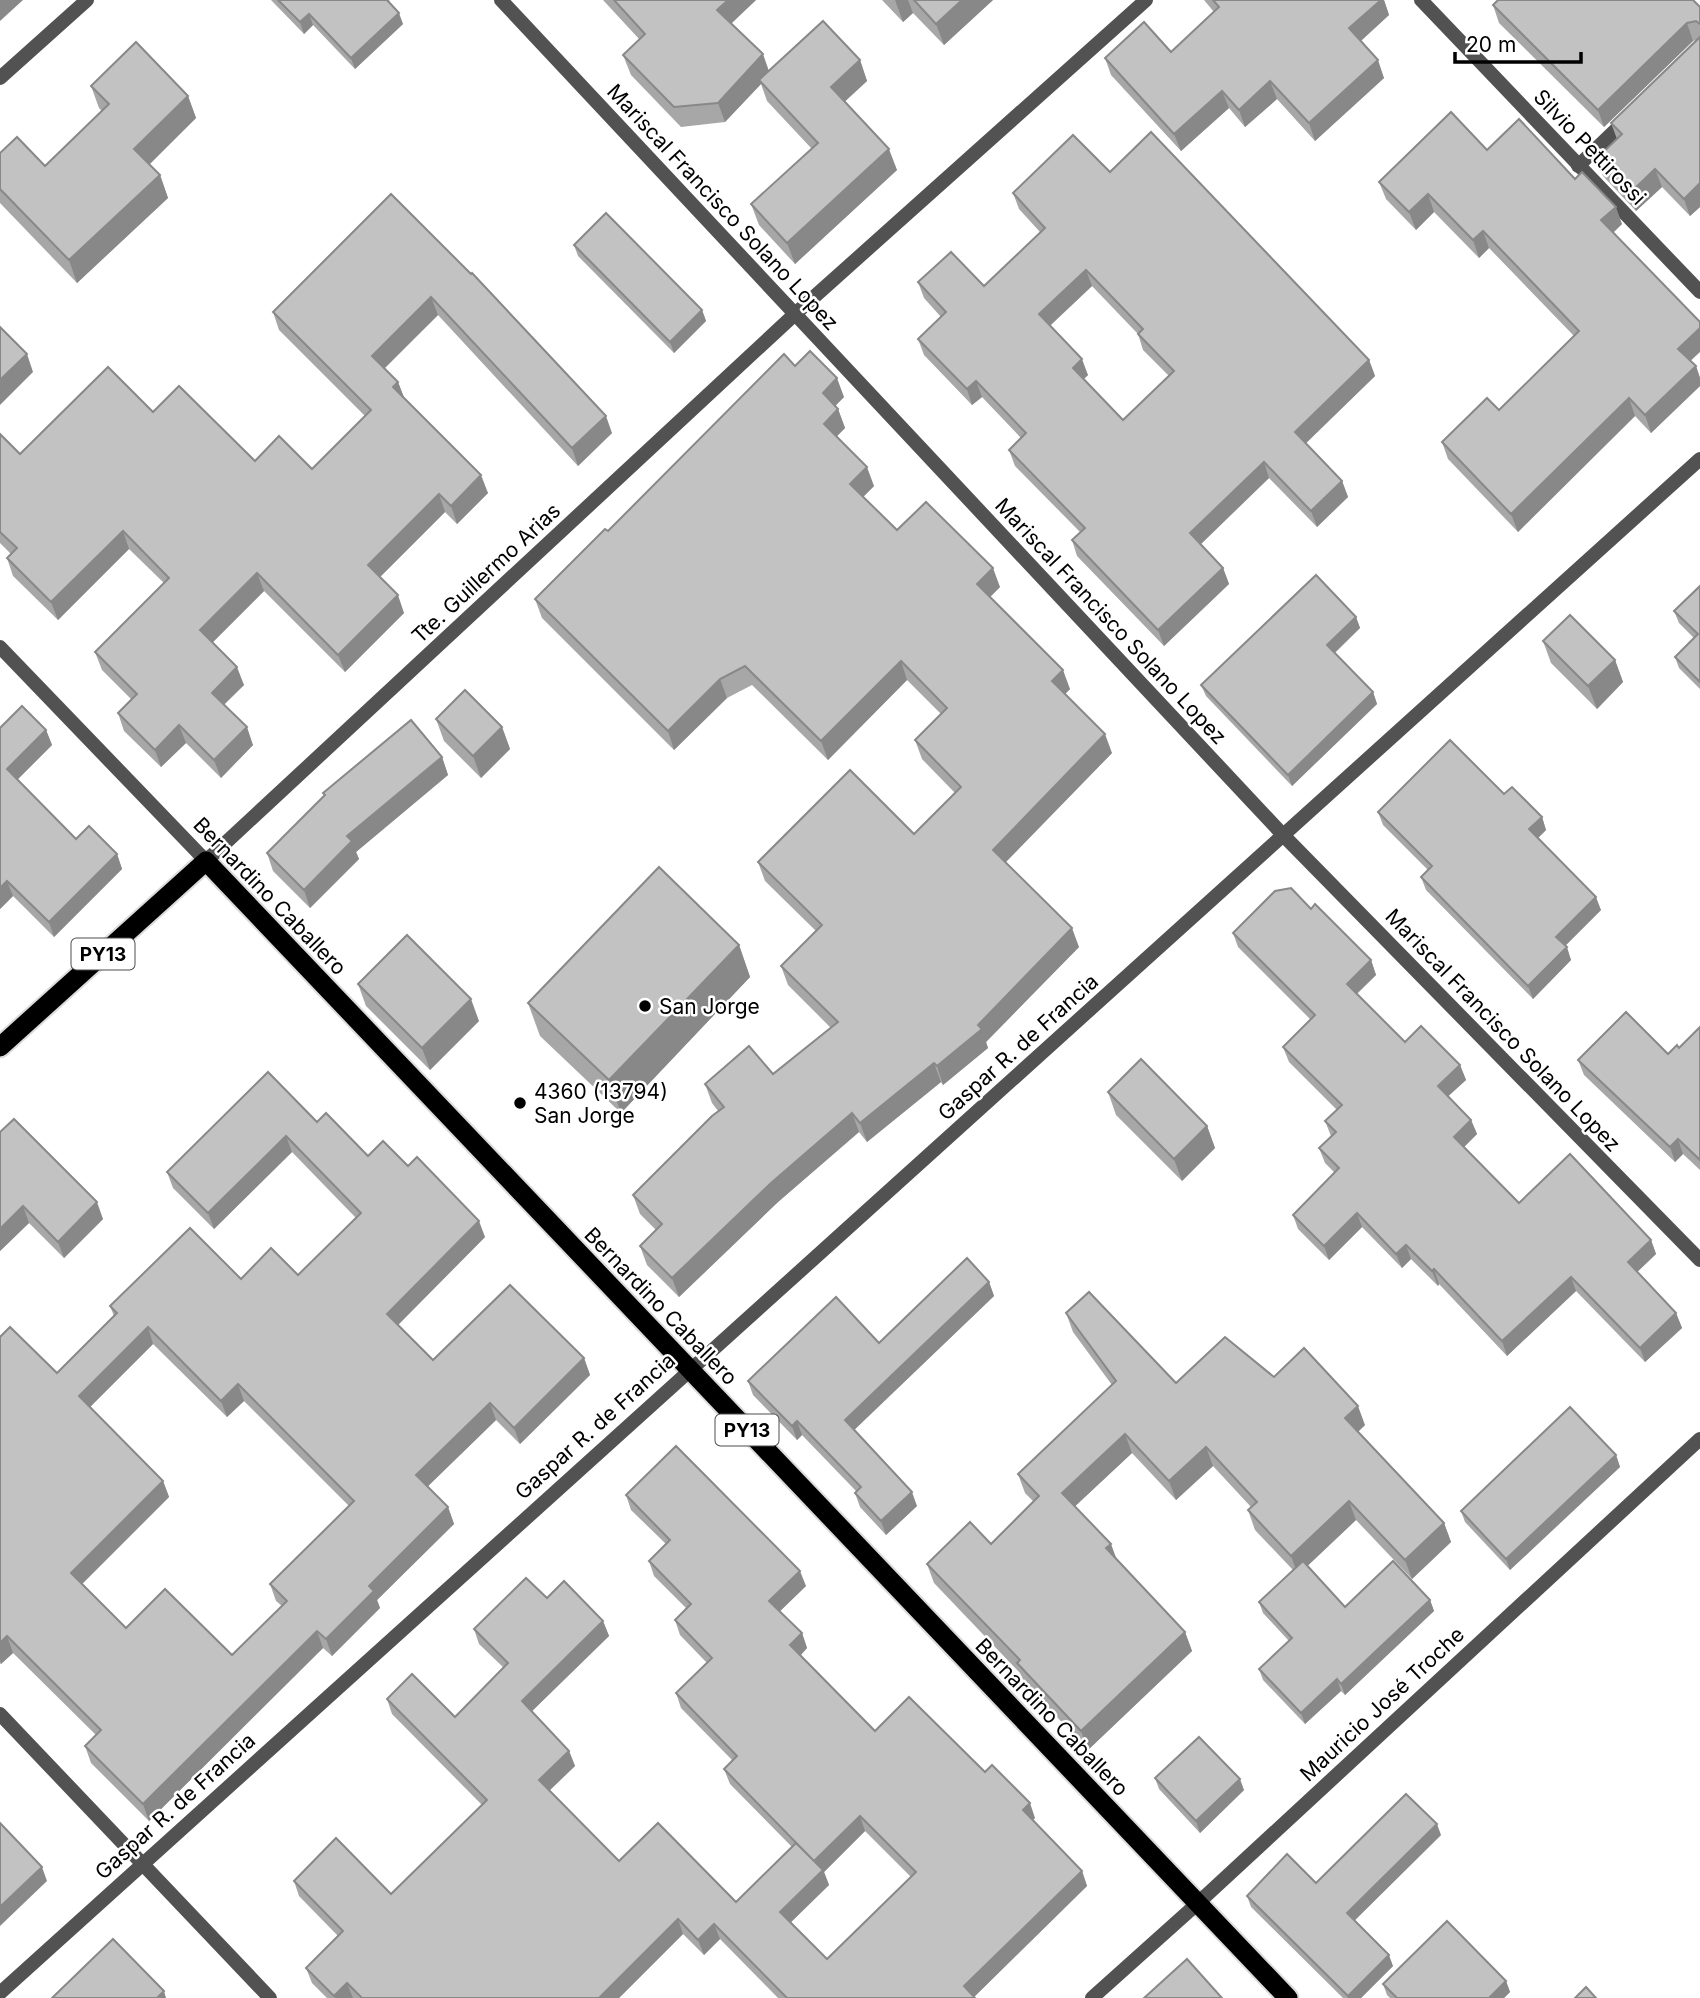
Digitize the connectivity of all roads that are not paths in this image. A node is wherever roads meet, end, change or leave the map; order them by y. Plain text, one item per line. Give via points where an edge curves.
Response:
1 (87, 0) edge
2 (501, 0) edge
3 (1146, 0) edge
4 (1421, 0) edge
5 (0, 78) edge
6 (1634, 112) edge
7 (1578, 166) junction
8 (1700, 292) edge
9 (795, 314) junction
10 (1700, 459) edge
11 (0, 647) edge
12 (1285, 837) junction
13 (206, 861) junction
14 (0, 1047) edge
15 (1700, 1260) edge
16 (689, 1369) junction
17 (1700, 1438) edge
18 (0, 1714) edge
19 (142, 1864) junction
20 (1198, 1903) junction
21 (0, 1993) edge
22 (270, 1998) edge
23 (1092, 1998) edge
24 (1288, 1998) edge

1 - 5 street
2 - 9 street, Mariscal Francisco Solano Lopez
3 - 9 street, Tte. Guillermo Arias
4 - 7 street, Silvio Pettirossi
6 - 7 street
7 - 8 street, Silvio Pettirossi
9 - 12 street, Mariscal Francisco Solano Lopez
9 - 13 street, Tte. Guillermo Arias
10 - 12 street, Gaspar R. de Francia
11 - 13 street, Bernardino Caballero
12 - 15 street, Mariscal Francisco Solano Lopez
12 - 16 street, Gaspar R. de Francia
13 - 14 highway, PY13
13 - 16 highway, Bernardino Caballero / PY13
16 - 19 street, Gaspar R. de Francia
16 - 20 highway, Bernardino Caballero / PY13
17 - 20 street, Mauricio José Troche
18 - 19 street
19 - 21 street, Gaspar R. de Francia
19 - 22 street
20 - 23 street, Mauricio José Troche
20 - 24 highway, Bernardino Caballero / PY13

